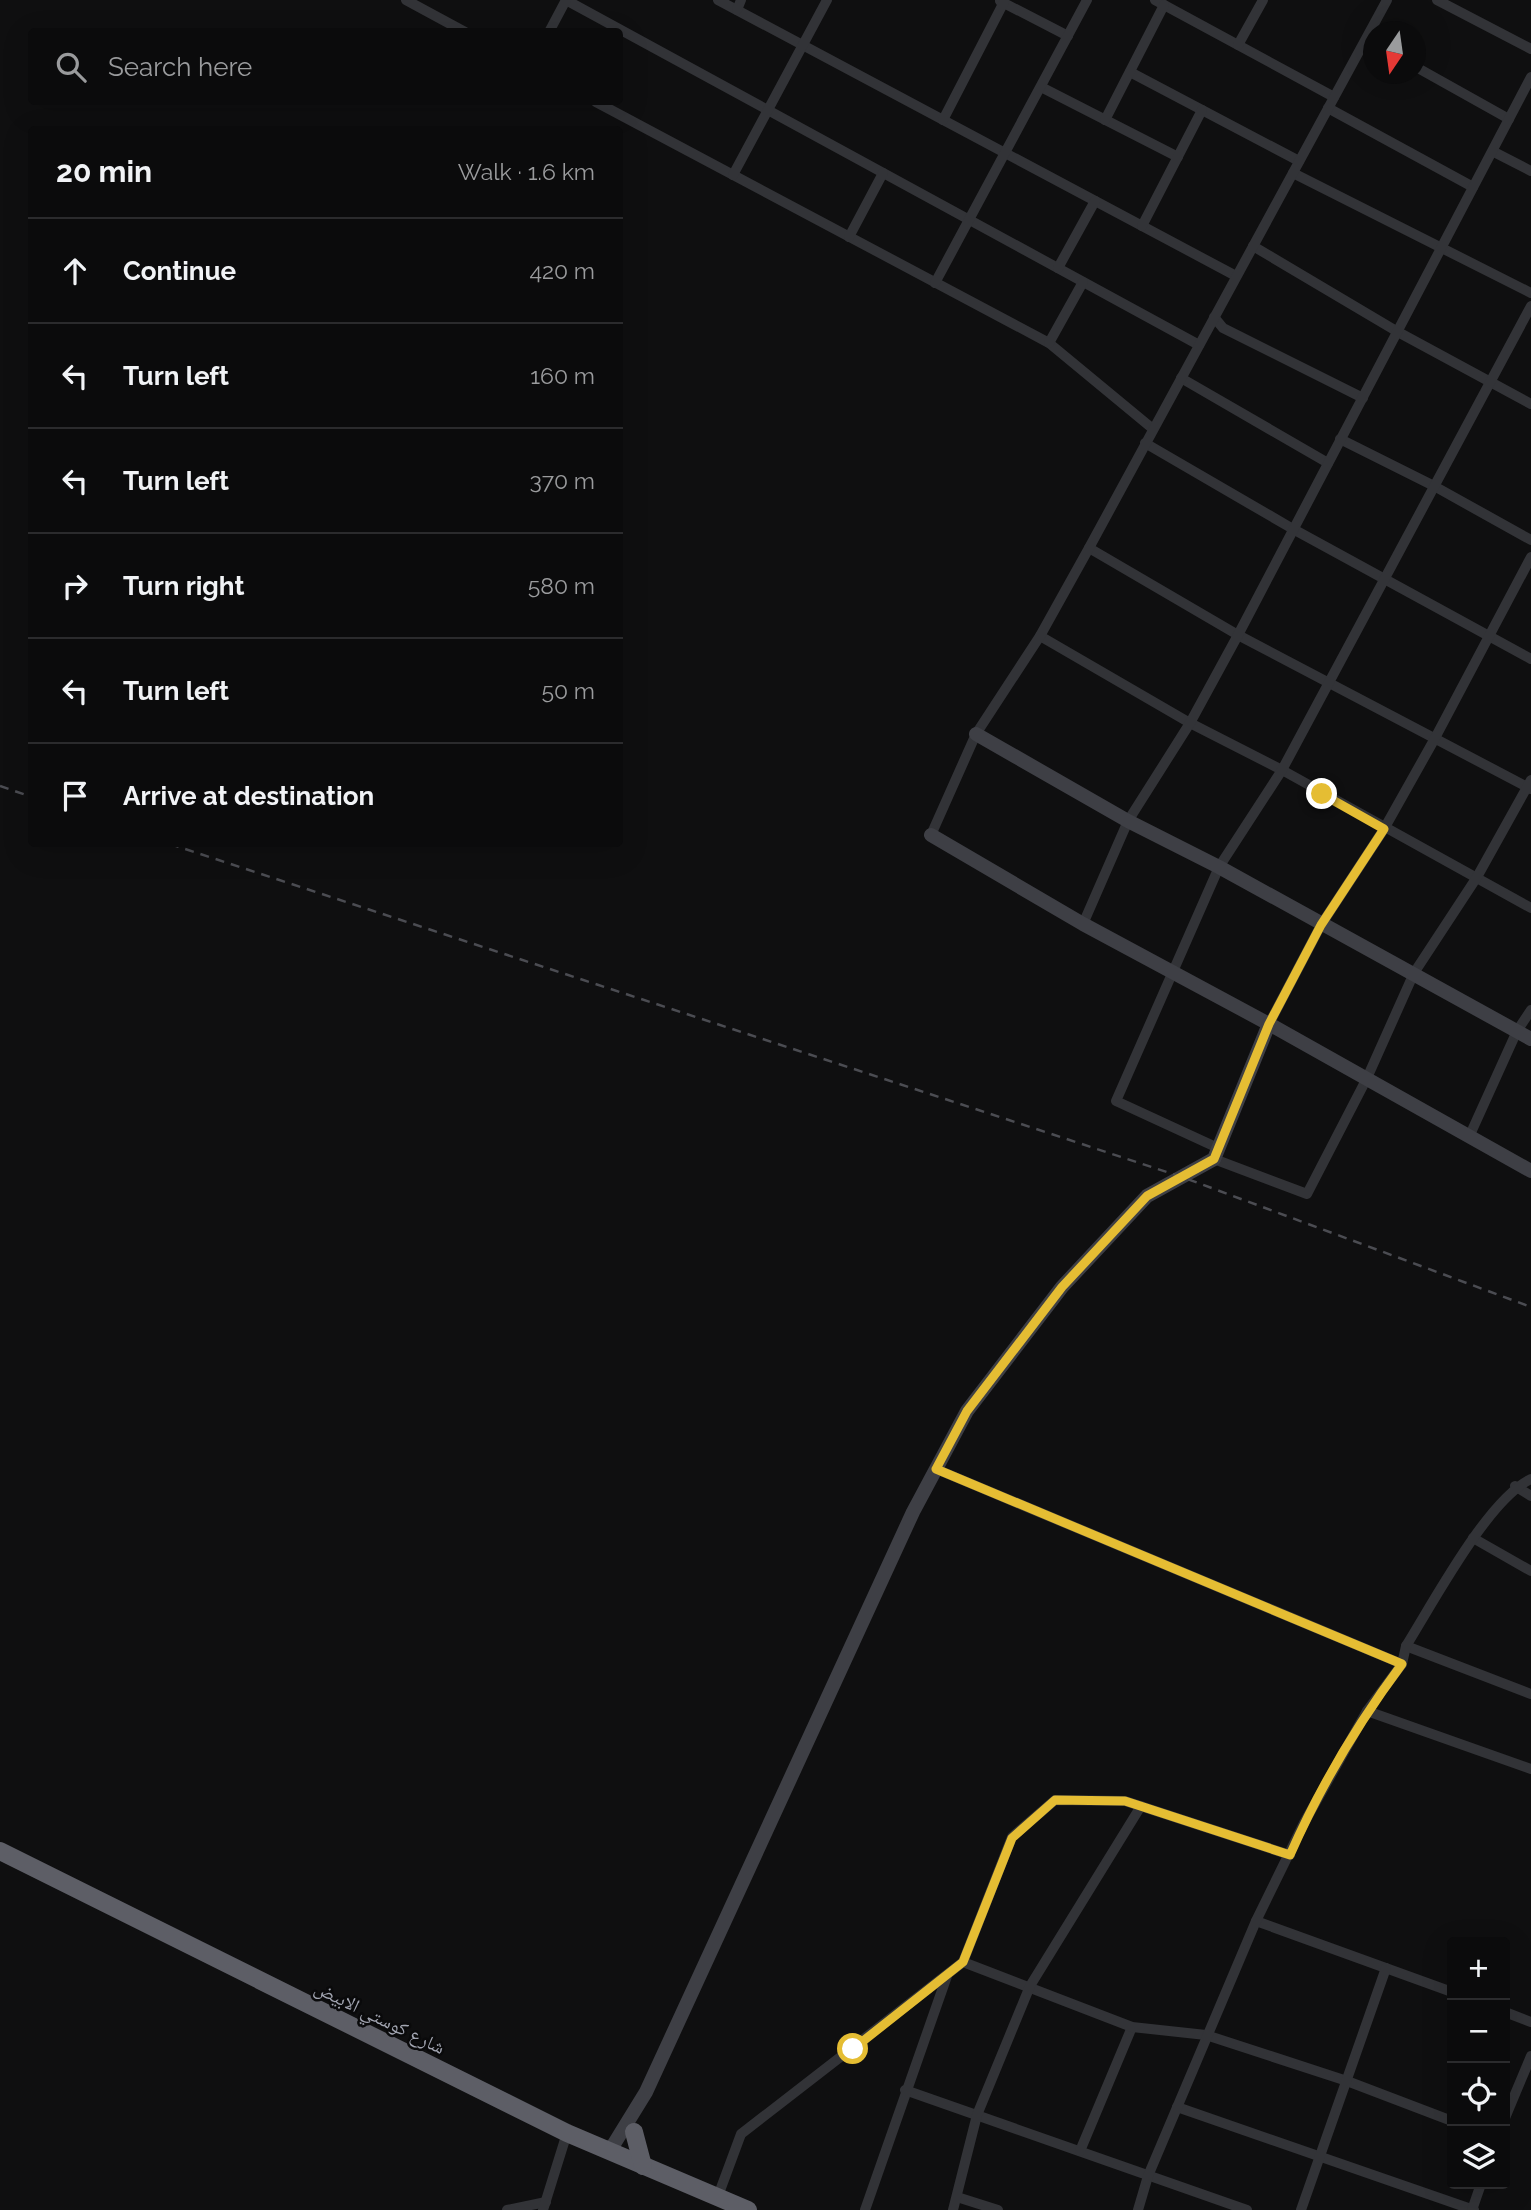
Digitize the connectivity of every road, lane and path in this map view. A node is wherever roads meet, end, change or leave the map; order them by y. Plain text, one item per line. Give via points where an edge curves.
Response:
1 (406, 0) edge
2 (566, 0) edge
3 (718, 0) edge
4 (827, 0) edge
5 (1087, 0) edge
6 (1262, 0) edge
7 (1387, 0) edge
8 (1437, 0) edge
9 (1002, 1) edge
10 (1159, 2) edge
11 (739, 5) edge
12 (1378, 21) edge
13 (458, 28) edge
14 (551, 28) edge
15 (618, 28) edge
16 (623, 31) edge
17 (1068, 36) junction
18 (803, 45) junction
19 (1238, 45) junction
20 (1531, 49) edge
21 (1363, 51) edge
22 (1130, 72) junction
23 (1426, 73) edge
24 (1531, 77) edge
25 (1041, 87) junction
26 (1334, 97) junction
27 (602, 105) edge
28 (1328, 108) junction
29 (769, 110) junction
30 (1202, 110) junction
31 (1509, 119) junction
32 (943, 120) junction
33 (1105, 120) junction
34 (1493, 152) junction
35 (1005, 153) junction
36 (1178, 157) junction
37 (1299, 161) junction
38 (1531, 171) edge
39 (883, 173) junction
40 (1293, 173) junction
41 (733, 175) junction
42 (1473, 187) junction
43 (1095, 201) junction
44 (970, 220) junction
45 (1142, 226) junction
46 (849, 237) junction
47 (1253, 246) junction
48 (1441, 249) junction
49 (1058, 268) junction
50 (1236, 276) junction
51 (1083, 282) junction
52 (935, 283) junction
53 (1531, 293) edge
54 (1531, 306) edge
55 (1214, 317) junction
56 (1398, 332) junction
57 (1049, 343) junction
58 (1199, 345) junction
59 (1181, 378) junction
60 (1492, 381) junction
61 (1363, 398) junction
62 (1531, 404) edge
63 (1153, 429) junction
64 (1340, 439) junction
65 (1145, 443) junction
66 (1328, 463) junction
67 (1434, 486) junction
68 (1293, 530) junction
69 (1531, 540) edge
70 (1089, 548) junction
71 (1531, 557) edge
72 (1386, 577) junction
73 (1238, 635) junction
74 (1040, 636) junction
75 (1489, 637) junction
76 (1531, 659) edge
77 (1331, 681) junction
78 (1190, 723) junction
79 (976, 734) junction
80 (1434, 740) junction
81 (1282, 770) junction
82 (1530, 786) edge
83 (1128, 821) junction
84 (1384, 829) junction
85 (931, 835) joint
86 (1219, 867) junction
87 (1477, 877) junction
88 (1531, 908) edge
89 (1083, 925) junction
90 (1321, 925) junction
91 (1173, 971) junction
92 (1414, 973) junction
93 (1531, 1010) edge
94 (1269, 1024) junction
95 (1517, 1031) junction
96 (1531, 1039) edge
97 (1367, 1078) junction
98 (1469, 1137) junction
99 (1216, 1154) junction
100 (1531, 1171) edge
101 (936, 1469) junction
102 (1531, 1479) edge
103 (1515, 1486) junction
104 (1531, 1496) edge
105 (1473, 1538) junction
106 (1531, 1571) edge
107 (1406, 1646) junction
108 (1402, 1664) junction
109 (1531, 1694) edge
110 (1367, 1712) junction
111 (1531, 1769) edge
112 (1141, 1806) junction
113 (0, 1851) edge
114 (1290, 1855) junction
115 (1256, 1921) junction
116 (963, 1962) junction
117 (1386, 1968) junction
118 (948, 1974) junction
119 (1030, 1986) junction
120 (1447, 1990) edge
121 (1510, 2014) edge
122 (1531, 2022) edge
123 (1132, 2027) junction
124 (1206, 2035) junction
125 (1531, 2056) edge
126 (1347, 2081) junction
127 (905, 2090) junction
128 (646, 2092) junction
129 (1510, 2106) edge
130 (1177, 2107) junction
131 (977, 2116) junction
132 (1447, 2119) edge
133 (567, 2133) junction
134 (634, 2133) junction
135 (1080, 2151) junction
136 (612, 2152) junction
137 (1320, 2157) junction
138 (643, 2166) junction
139 (1149, 2176) junction
140 (1479, 2189) edge
141 (718, 2196) junction
142 (957, 2197) junction
143 (1209, 2197) junction
144 (544, 2206) edge
145 (507, 2210) edge
146 (748, 2210) edge
147 (865, 2210) edge
148 (953, 2210) edge
149 (998, 2210) edge
150 (1138, 2210) edge
151 (1205, 2210) edge
152 (1247, 2210) edge
153 (1301, 2210) edge
154 (1473, 2210) edge

1 - 13 street
2 - 14 street
2 - 15 street
3 - 11 street
4 - 18 street
5 - 17 street
6 - 19 street
7 - 12 street
8 - 20 street
9 - 17 street
9 - 32 street
10 - 19 street
10 - 22 street
11 - 18 street
16 - 29 street
17 - 25 street
18 - 29 street
18 - 32 street
19 - 26 street
21 - 26 street
22 - 30 street
22 - 33 street
23 - 31 street
24 - 31 street
25 - 33 street
25 - 35 street
26 - 28 street
27 - 41 street
28 - 37 street
28 - 42 street
29 - 39 street
29 - 41 street
30 - 36 street
30 - 37 street
31 - 34 street
32 - 35 street
33 - 36 street
34 - 38 street
34 - 42 street
35 - 43 street
35 - 44 street
36 - 45 street
37 - 40 street
39 - 44 street
39 - 46 street
40 - 47 street
40 - 48 street
41 - 46 street
42 - 48 street
43 - 45 street
43 - 49 street
44 - 49 street
44 - 52 street
45 - 50 street
46 - 52 street
47 - 50 street
47 - 56 street
48 - 53 street
48 - 56 street
49 - 51 street
50 - 55 street
51 - 57 street
51 - 58 street
52 - 57 street
54 - 60 street
55 - 58 street
55 - 61 street via 1223,328
56 - 60 street
56 - 61 street
57 - 63 street
58 - 59 street
59 - 63 street
59 - 66 street
60 - 62 street
60 - 67 street
61 - 64 street
63 - 65 street
64 - 66 street
64 - 67 street
65 - 68 street
65 - 70 street
66 - 68 street
67 - 69 street
67 - 72 street
68 - 72 street
68 - 73 street
70 - 73 street
70 - 74 street
71 - 75 street
72 - 75 street
72 - 77 street
73 - 77 street
73 - 78 street
74 - 78 street
74 - 79 street
75 - 76 street
75 - 80 street
77 - 80 street
77 - 81 street
78 - 81 street
78 - 83 street
79 - 83 street
79 - 85 street
80 - 82 street
80 - 84 street
81 - 84 street
81 - 86 street
82 - 87 street
83 - 86 street
83 - 89 street
84 - 87 street
84 - 90 street
85 - 89 street
86 - 90 street
86 - 91 street
87 - 88 street
87 - 92 street
89 - 91 street
90 - 92 street
90 - 94 street
91 - 94 street
91 - 99 street via 1116,1101
92 - 95 street
92 - 97 street
93 - 95 street
94 - 97 street
94 - 99 street
95 - 96 street
95 - 98 street
97 - 98 street
97 - 99 street via 1307,1194
98 - 100 street
99 - 101 street via 1147,1196 1062,1287 967,1411
101 - 108 street
101 - 128 street
102 - 103 street
103 - 104 street
103 - 105 street
105 - 106 street
105 - 107 street
107 - 108 street
107 - 109 street
108 - 110 street
110 - 111 street
110 - 114 street
112 - 114 street
112 - 116 street via 1125,1801 1055,1800 1012,1838
112 - 119 street
113 - 133 highway, شارع كوستي الابيض
114 - 115 street
115 - 117 street
115 - 124 street
116 - 118 street
116 - 119 street
117 - 120 street
117 - 126 street
118 - 127 street
118 - 141 street via 741,2134
119 - 123 street
119 - 131 street
121 - 122 street
123 - 124 street
123 - 135 street
124 - 126 street
124 - 130 street
125 - 129 street
126 - 132 street
126 - 137 street
127 - 131 street
127 - 147 street
128 - 134 street
128 - 136 street
130 - 137 street
130 - 139 street
131 - 135 street
131 - 142 street
133 - 136 highway, شارع كوستي الابيض
133 - 144 street
134 - 136 street via 626,2149
134 - 138 highway
135 - 139 street
136 - 138 highway, شارع كوستي الابيض
137 - 153 street
137 - 154 street
138 - 141 highway, شارع كوستي الابيض
139 - 143 street
139 - 150 street
140 - 154 street
141 - 146 highway, شارع كوستي الابيض
142 - 148 street
142 - 149 street
143 - 151 street
143 - 152 street
144 - 145 street

